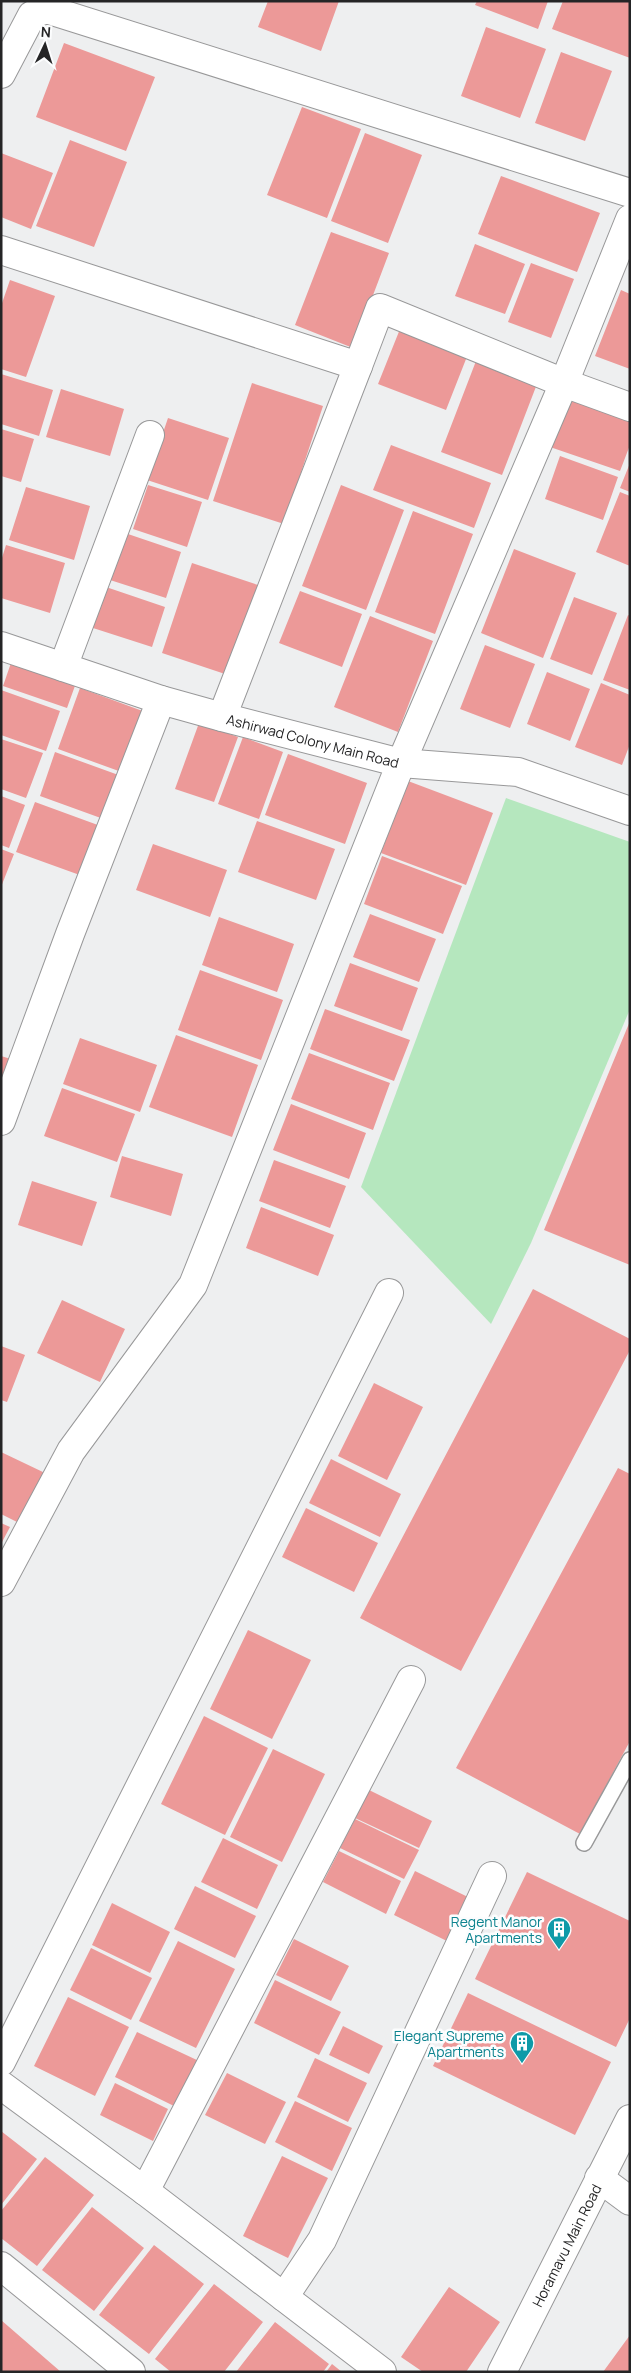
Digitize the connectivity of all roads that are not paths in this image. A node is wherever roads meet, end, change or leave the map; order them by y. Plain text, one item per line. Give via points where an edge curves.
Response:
1 (1, 74) edge
2 (630, 193) edge
3 (630, 219) edge
4 (1, 250) edge
5 (358, 366) junction
6 (564, 383) junction
7 (630, 407) edge
8 (150, 435) dead end
9 (1, 646) edge
10 (63, 667) junction
11 (161, 700) junction
12 (222, 717) junction
13 (401, 763) junction
14 (630, 810) edge
15 (1, 1122) edge
16 (389, 1292) dead end
17 (1, 1582) edge
18 (410, 1680) dead end
19 (630, 1760) edge
20 (584, 1843) dead end
21 (492, 1876) dead end
22 (1, 2062) edge
23 (1, 2085) edge
24 (630, 2118) edge
25 (600, 2178) junction
26 (145, 2190) junction
27 (630, 2201) edge
28 (1, 2266) edge
29 (284, 2297) junction
30 (505, 2370) edge
31 (131, 2372) edge
32 (382, 2372) edge

1 - 2 street via 32,15 46,9
3 - 6 street
4 - 5 street
5 - 6 street via 380,308
5 - 12 street
6 - 7 street
6 - 13 street
8 - 10 street
9 - 10 street, Ashirwad Colony Main Road
10 - 11 street, Ashirwad Colony Main Road
11 - 12 street, Ashirwad Colony Main Road
11 - 15 street
12 - 13 street, Ashirwad Colony Main Road
13 - 14 street, Ashirwad Colony Main Road via 518,772
13 - 17 street via 193,1284 71,1451
16 - 22 street
18 - 26 street
19 - 20 lane
21 - 29 street via 322,2240
23 - 26 street
24 - 25 street, Horamavu Main Road
25 - 27 street
25 - 30 street, Horamavu Main Road
26 - 29 street
28 - 31 street
29 - 32 street

